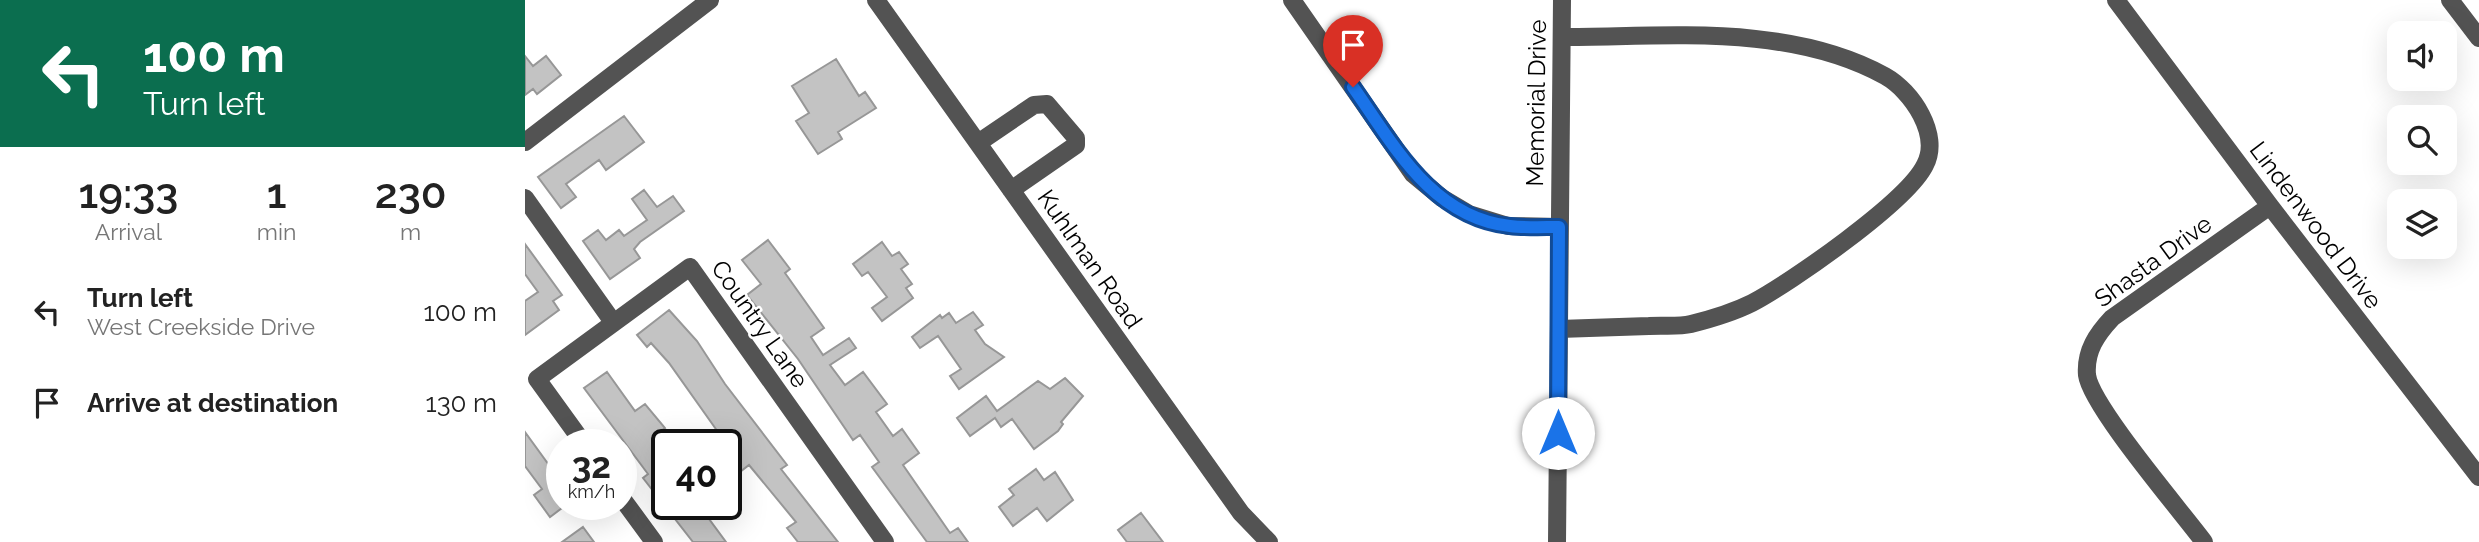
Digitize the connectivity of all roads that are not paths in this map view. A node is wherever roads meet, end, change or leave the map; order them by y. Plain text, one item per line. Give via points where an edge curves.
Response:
1 (710, 0) edge
2 (876, 0) edge
3 (1293, 0) edge
4 (1562, 0) edge
5 (2116, 0) edge
6 (2450, 0) edge
7 (1562, 37) junction
8 (2479, 38) edge
9 (525, 142) edge
10 (978, 143) junction
11 (1011, 190) junction
12 (525, 198) edge
13 (2270, 206) junction
14 (1559, 227) junction
15 (613, 322) junction
16 (1559, 329) junction
17 (573, 429) edge
18 (2479, 477) edge
19 (637, 518) edge
20 (654, 542) edge
21 (885, 542) edge
22 (1269, 542) edge
23 (1557, 542) edge
24 (2204, 542) edge

1 - 9 street
2 - 10 street, Kuhlman Road
3 - 14 street via 1413,174 1469,214 1508,226
4 - 7 street, Memorial Drive
5 - 13 street, Lindenwood Drive
6 - 8 street
7 - 14 street, Memorial Drive
7 - 16 street via 1727,37 1836,56 1887,77 1910,98 1930,134 1926,165 1898,198 1789,281 1749,305 1689,324
10 - 11 street, Kuhlman Road
10 - 11 street via 1034,105 1047,104 1076,138 1076,145
11 - 22 street, Kuhlman Road via 1241,513
12 - 15 street
13 - 18 street, Lindenwood Drive
13 - 24 street, Shasta Drive via 2112,318 2095,336 2088,358 2087,376 2101,408
14 - 16 street, Memorial Drive
15 - 17 street via 537,379
15 - 21 street, Country Lane via 690,267
16 - 23 street, Memorial Drive
19 - 20 street

